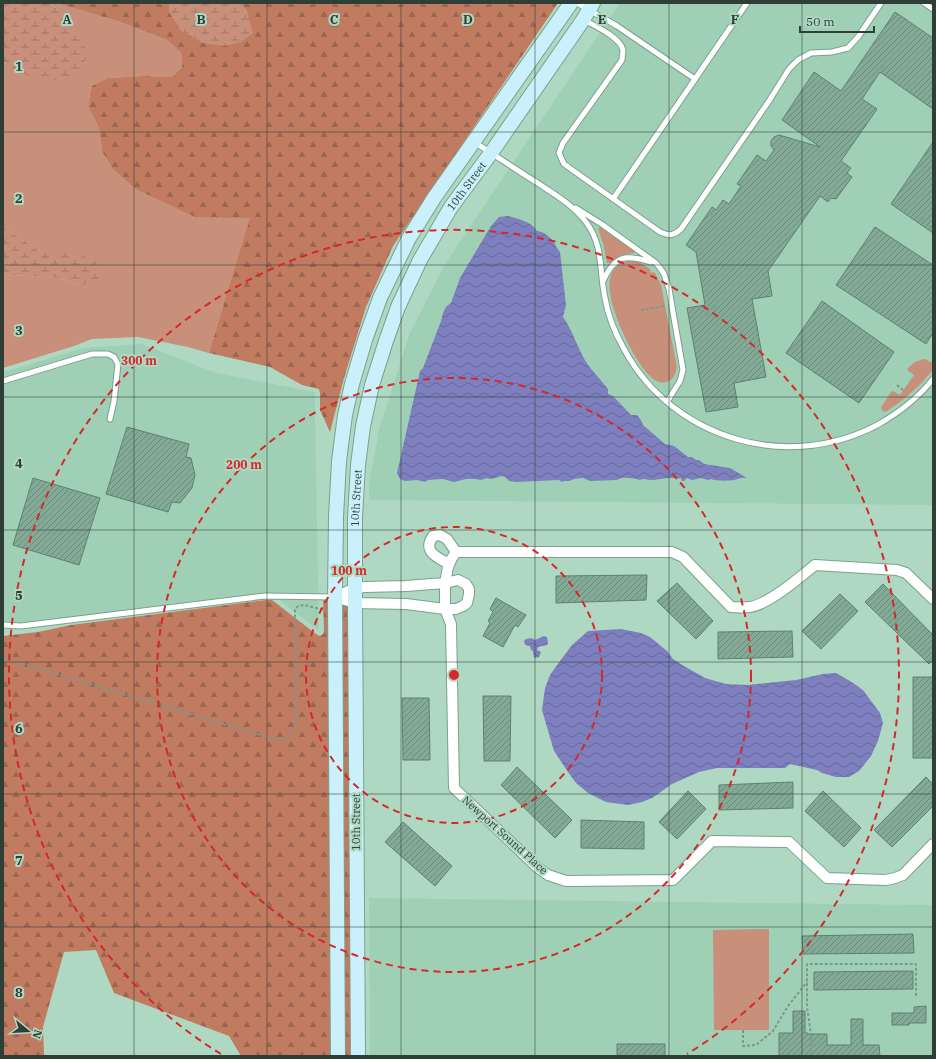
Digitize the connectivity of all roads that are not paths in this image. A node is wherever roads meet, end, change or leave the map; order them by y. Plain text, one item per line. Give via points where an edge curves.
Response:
1 (571, 3) edge
2 (577, 3) edge
3 (748, 3) edge
4 (881, 3) edge
5 (924, 3) edge
6 (933, 9) edge
7 (589, 11) edge
8 (695, 79) junction
9 (474, 142) junction
10 (491, 153) junction
11 (613, 199) junction
12 (572, 206) junction
13 (656, 263) junction
14 (602, 282) junction
15 (933, 379) edge
16 (3, 381) edge
17 (667, 402) junction
18 (110, 419) dead end
19 (456, 552) junction
20 (449, 564) junction
21 (445, 583) junction
22 (406, 586) junction
23 (355, 588) junction
24 (335, 597) junction
25 (933, 599) edge
26 (355, 603) junction
27 (406, 604) junction
28 (445, 609) junction
29 (3, 625) edge
30 (933, 844) edge
31 (338, 1056) edge
32 (358, 1056) edge

1 - 9 street, 10th Street
2 - 7 lane
3 - 8 lane
4 - 11 lane via 848,48 811,53 789,69 681,229 675,234 660,232
5 - 6 lane
7 - 8 lane via 617,26
7 - 10 street, 10th Street
7 - 11 lane via 607,33 617,39 623,49 622,60 563,143 559,153 564,164
8 - 11 lane
9 - 10 lane
9 - 24 street, 10th Street via 434,198 410,238 380,298 365,340 345,415 339,461
10 - 12 lane
10 - 23 street, 10th Street via 451,207 420,260 398,307 372,385 358,465
12 - 13 lane
12 - 14 lane via 587,223 595,238 600,254
13 - 14 lane via 638,258 623,258 612,265
13 - 17 lane via 664,274 669,288 683,365 680,381
14 - 17 lane via 607,309 624,349 637,372
15 - 17 lane via 914,400 872,427 828,443 807,446 765,445 740,441 697,423
16 - 18 lane via 92,354 108,354 118,364
19 - 20 street, Newport Sound Place
19 - 20 street via 440,534 433,536 429,542 429,549 433,555
19 - 25 street via 672,552 684,557 731,607 741,608 763,603 815,566 897,570 906,573
20 - 21 street, Newport Sound Place
21 - 22 street
21 - 28 street, Newport Sound Place
21 - 28 street via 461,581 468,587 470,594 463,606
22 - 23 street
22 - 27 street
23 - 24 street
23 - 26 street, 10th Street
24 - 26 street
24 - 29 lane via 265,596 21,626
24 - 31 street, 10th Street
26 - 27 street
26 - 32 street, 10th Street
27 - 28 street
28 - 30 street, Newport Sound Place via 451,624 454,788 548,875 566,881 673,880 712,841 790,842 827,878 886,880 903,875

